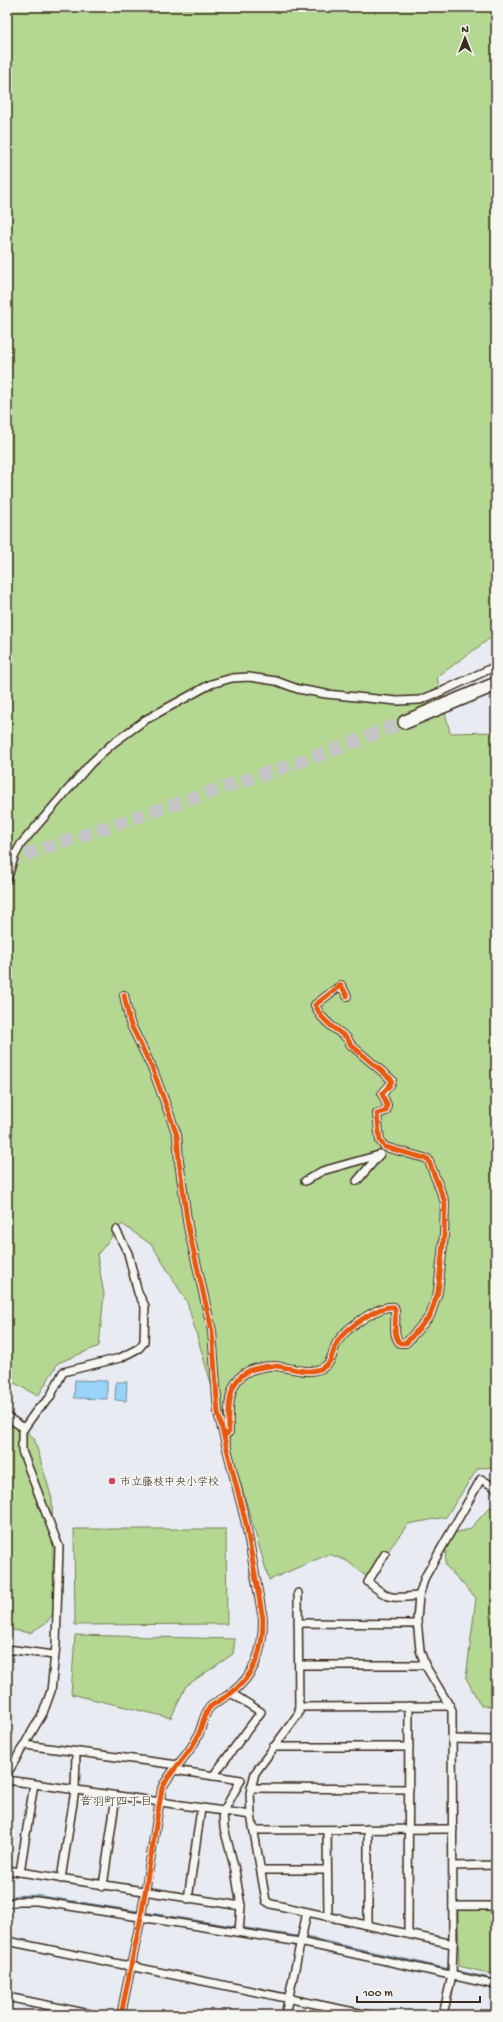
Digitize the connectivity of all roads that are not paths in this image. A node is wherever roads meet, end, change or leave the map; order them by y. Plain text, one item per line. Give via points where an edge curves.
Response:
1 (496, 666) edge
2 (496, 684) edge
3 (405, 722) tunnel mouth
4 (7, 880) edge
5 (124, 995) dead end
6 (347, 996) dead end
7 (385, 1147) junction
8 (380, 1155) junction
9 (305, 1181) dead end
10 (357, 1181) dead end
11 (116, 1230) dead end
12 (7, 1417) edge
13 (24, 1428) junction
14 (224, 1436) junction
15 (496, 1488) edge
16 (385, 1554) dead end
17 (298, 1593) dead end
18 (419, 1596) junction
19 (298, 1623) junction
20 (417, 1624) junction
21 (7, 1649) edge
22 (54, 1656) junction
23 (299, 1665) junction
24 (425, 1665) junction
25 (231, 1693) junction
26 (409, 1706) junction
27 (450, 1706) junction
28 (299, 1707) junction
29 (452, 1739) junction
30 (496, 1740) edge
31 (25, 1745) junction
32 (274, 1747) junction
33 (409, 1747) junction
34 (76, 1752) junction
35 (176, 1768) junction
36 (7, 1774) edge
37 (213, 1776) junction
38 (7, 1780) edge
39 (34, 1784) junction
40 (251, 1788) junction
41 (409, 1789) junction
42 (75, 1790) junction
43 (116, 1796) junction
44 (159, 1803) junction
45 (201, 1809) junction
46 (222, 1812) junction
47 (251, 1815) junction
48 (368, 1829) junction
49 (409, 1829) junction
50 (453, 1829) junction
51 (254, 1830) junction
52 (327, 1830) junction
53 (496, 1846) edge
54 (496, 1865) edge
55 (453, 1866) junction
56 (7, 1870) edge
57 (261, 1870) junction
58 (327, 1870) junction
59 (20, 1872) junction
60 (61, 1879) junction
61 (103, 1886) junction
62 (144, 1892) junction
63 (188, 1899) junction
64 (7, 1904) edge
65 (241, 1906) junction
66 (453, 1906) junction
67 (496, 1906) edge
68 (307, 1912) junction
69 (140, 1917) junction
70 (328, 1917) junction
71 (368, 1925) junction
72 (239, 1932) junction
73 (408, 1934) junction
74 (7, 1941) edge
75 (300, 1942) junction
76 (453, 1944) junction
77 (130, 1966) junction
78 (452, 1976) junction
79 (496, 1985) edge
80 (7, 1997) edge
81 (288, 1998) junction
82 (95, 2015) edge
83 (121, 2015) edge
84 (285, 2015) edge
85 (369, 2015) edge
86 (443, 2015) edge

1 - 4 street via 420,700 397,701 326,694 249,677 232,678 211,684 145,720 91,763 21,844 14,856
2 - 3 highway
5 - 14 street via 130,1023 153,1070 177,1135 188,1227 212,1331 216,1399
6 - 7 street via 341,985 314,1005 351,1045 392,1080 382,1094 387,1105 386,1110 377,1114 380,1141
7 - 8 street
7 - 14 street via 428,1159 445,1202 438,1292 430,1316 406,1343 400,1343 396,1334 394,1307 388,1306 346,1332 337,1342 331,1359 325,1366 305,1372 270,1366 251,1369 241,1375 229,1397 229,1432
8 - 9 street via 322,1171
8 - 10 street
11 - 13 street via 128,1253 138,1293 145,1306 144,1342 139,1348 120,1358 64,1372 49,1399
12 - 13 street
13 - 22 street via 22,1451 59,1547
14 - 25 street via 246,1524 263,1619 262,1644 257,1660 245,1681
15 - 18 street via 481,1479 425,1577
16 - 18 street via 368,1582 391,1598
17 - 19 street
18 - 20 street
19 - 20 street
19 - 23 street
20 - 24 street via 420,1650
21 - 22 street
22 - 31 street via 51,1691 43,1713
23 - 24 street
23 - 28 street
24 - 27 street
25 - 35 street via 207,1712 198,1737
25 - 37 street via 261,1712
26 - 27 street
26 - 28 street
26 - 33 street
27 - 29 street
28 - 32 street via 299,1713
29 - 30 street
29 - 50 street
31 - 34 street
31 - 36 street
32 - 33 street
32 - 40 street via 255,1774
33 - 41 street
34 - 35 street
34 - 42 street
35 - 37 street
35 - 44 street via 162,1788
37 - 46 street via 241,1780
38 - 39 street
39 - 42 street
39 - 59 street
40 - 41 street
40 - 47 street
41 - 49 street
42 - 43 street
42 - 60 street
43 - 44 street
43 - 61 street
44 - 45 street
44 - 62 street
45 - 46 street
45 - 63 street
46 - 47 street
46 - 65 street
47 - 51 street
48 - 49 street
48 - 52 street
48 - 71 street
49 - 50 street
49 - 73 street
50 - 55 street
51 - 52 street
51 - 57 street
52 - 58 street
53 - 54 street
54 - 55 street
55 - 66 street
56 - 59 street
57 - 58 street
57 - 68 street via 266,1901
58 - 70 street
59 - 60 street
60 - 61 street
61 - 62 street
62 - 63 street
62 - 69 street
63 - 65 street
64 - 69 street via 36,1901
65 - 72 street
66 - 67 street
66 - 76 street
68 - 70 street
68 - 75 street
69 - 72 street
69 - 77 street
70 - 71 street
71 - 73 street
72 - 75 street
73 - 76 street
74 - 77 street
75 - 78 street
75 - 81 street
76 - 78 street
77 - 81 street
77 - 83 street
78 - 79 street
78 - 86 street
80 - 82 street
81 - 84 street
81 - 85 street

